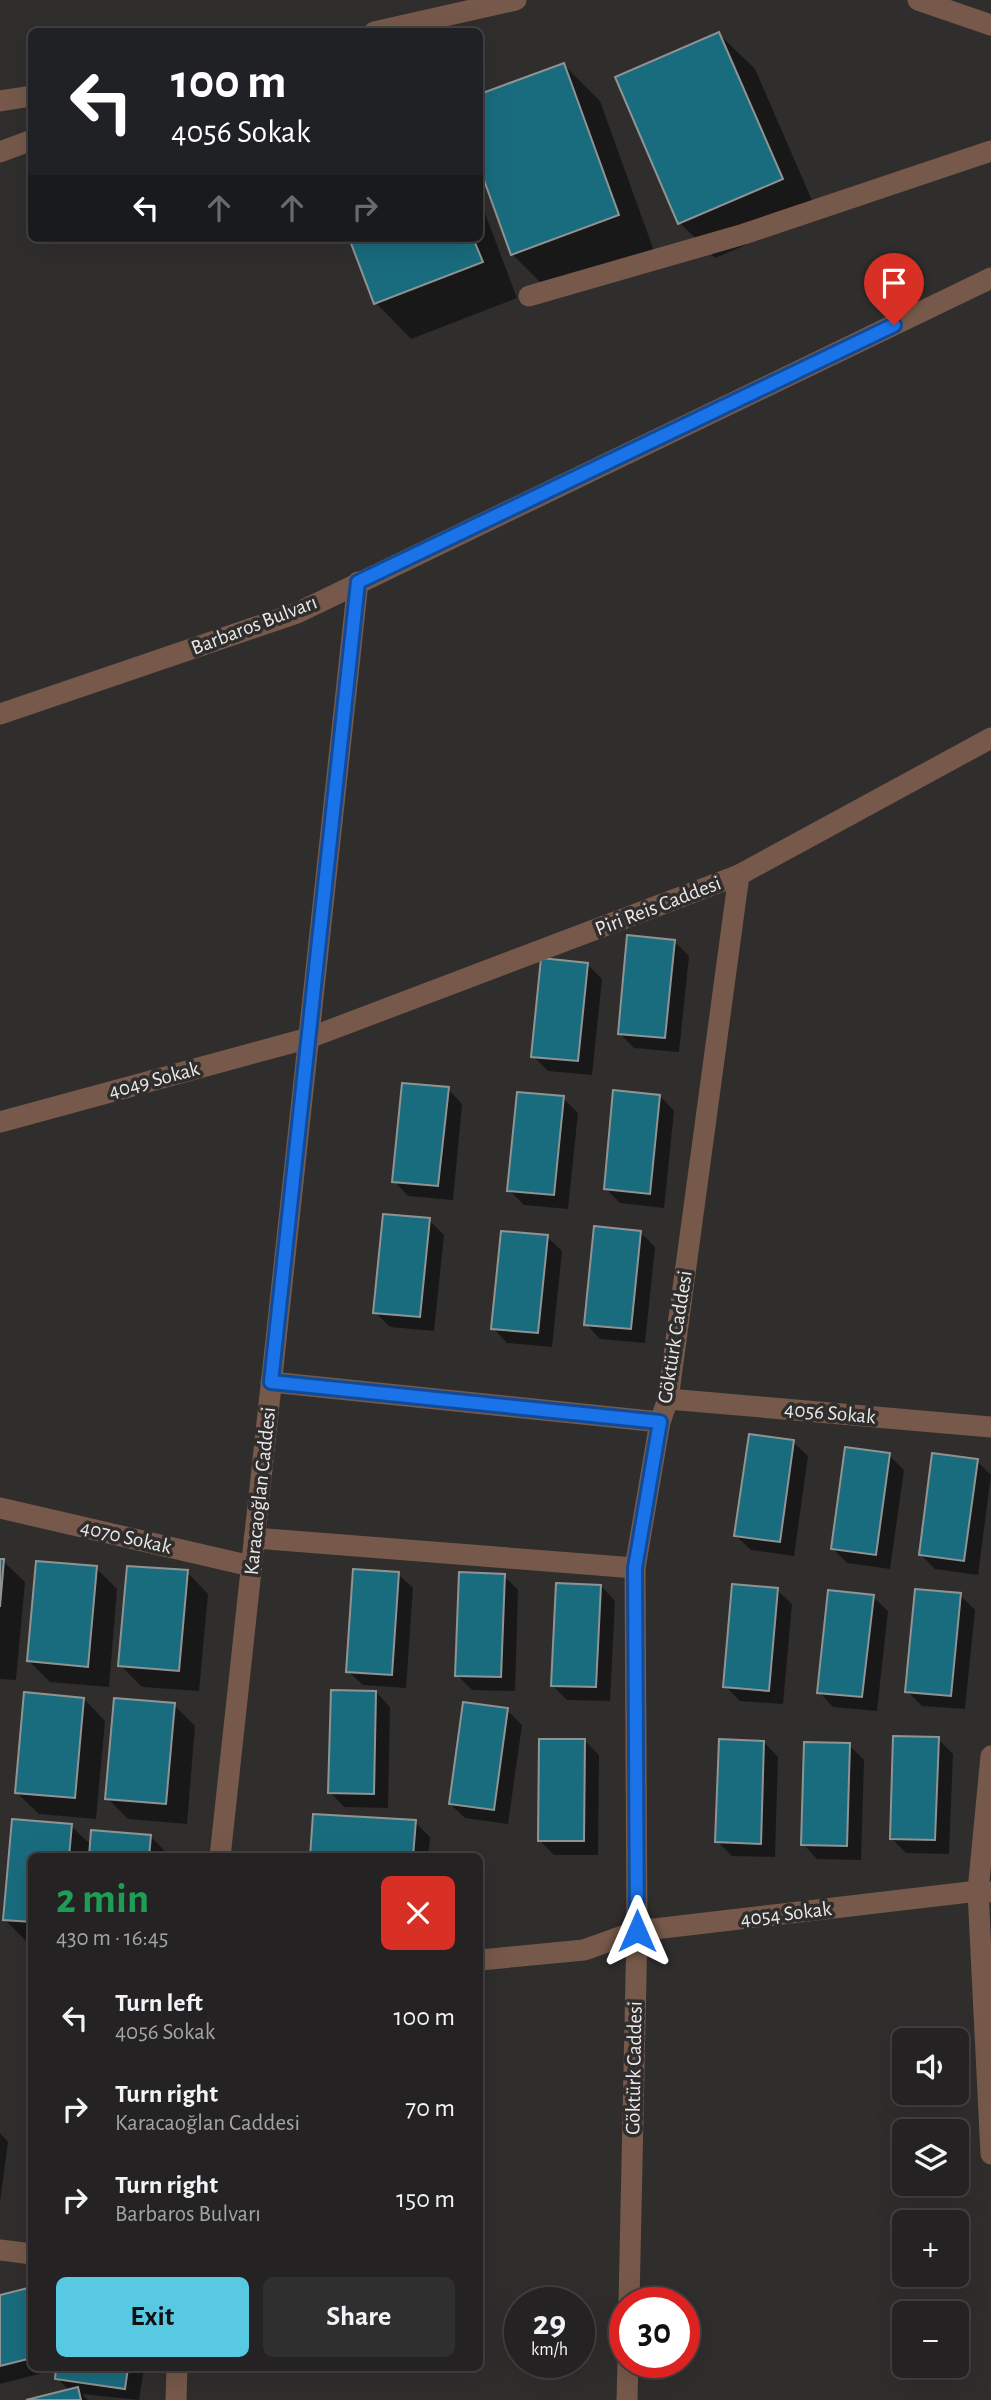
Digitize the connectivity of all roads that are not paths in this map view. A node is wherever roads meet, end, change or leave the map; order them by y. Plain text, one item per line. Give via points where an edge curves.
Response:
1 (516, 0) edge
2 (918, 0) edge
3 (991, 25) edge
4 (392, 28) edge
5 (28, 97) edge
6 (0, 102) edge
7 (28, 142) edge
8 (991, 151) edge
9 (0, 152) edge
10 (991, 278) edge
11 (529, 296) dead end
12 (358, 582) junction
13 (0, 714) edge
14 (991, 738) edge
15 (739, 875) junction
16 (309, 1038) junction
17 (0, 1122) edge
18 (271, 1382) junction
19 (668, 1399) junction
20 (660, 1422) junction
21 (991, 1427) edge
22 (0, 1508) edge
23 (254, 1538) junction
24 (251, 1566) junction
25 (635, 1568) junction
26 (991, 1756) edge
27 (220, 1853) edge
28 (984, 1891) edge
29 (637, 1931) junction
30 (483, 1961) edge
31 (991, 2154) edge
32 (0, 2250) edge
33 (28, 2254) edge
34 (629, 2287) edge
35 (177, 2371) edge
36 (628, 2378) edge
37 (176, 2400) edge
38 (627, 2400) edge

1 - 4 street
2 - 3 street
5 - 6 street
7 - 9 street
8 - 11 street via 744,234
10 - 12 street, Barbaros Bulvarı
12 - 13 street, Barbaros Bulvarı via 297,613
12 - 16 street, Karacaoğlan Caddesi
14 - 15 street, Piri Reis Caddesi
15 - 16 street, Piri Reis Caddesi
15 - 19 street, Göktürk Caddesi
16 - 17 street, 4049 Sokak
16 - 18 street, Karacaoğlan Caddesi
18 - 20 street
18 - 23 street, Karacaoğlan Caddesi
19 - 20 street, Göktürk Caddesi
19 - 21 street, 4056 Sokak
20 - 25 street, Göktürk Caddesi
22 - 24 street, 4070 Sokak
23 - 24 street, Karacaoğlan Caddesi
23 - 25 street
24 - 27 street, Karacaoğlan Caddesi
25 - 29 street, Göktürk Caddesi
26 - 28 street
28 - 29 street, 4054 Sokak
28 - 31 street
29 - 30 street, 4054 Sokak via 584,1950
29 - 34 street, Göktürk Caddesi
32 - 33 street
35 - 37 street
36 - 38 street

